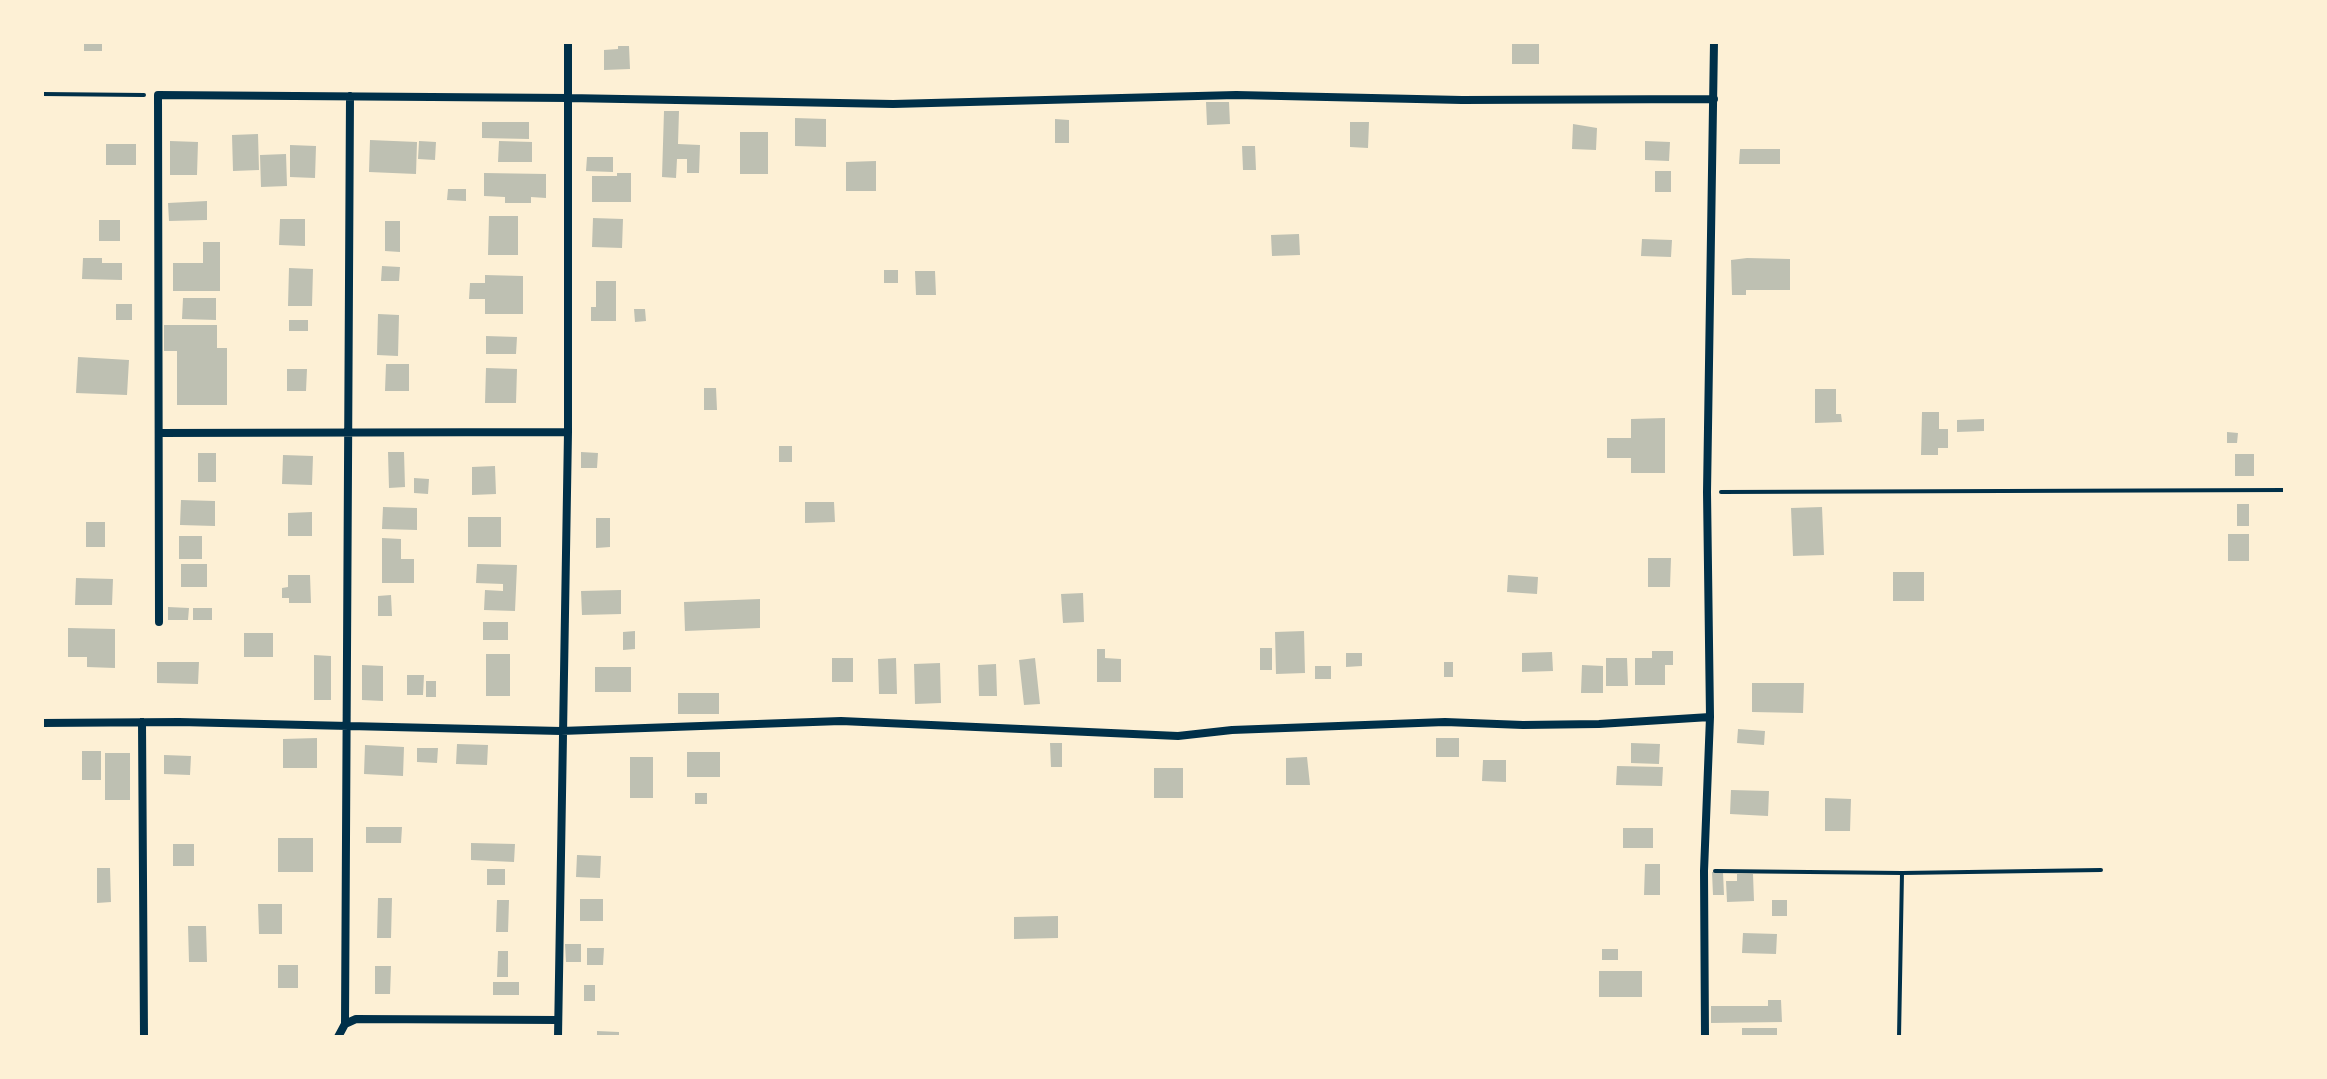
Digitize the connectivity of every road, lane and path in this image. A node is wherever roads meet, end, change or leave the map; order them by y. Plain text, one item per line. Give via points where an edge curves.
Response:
1 (568, 42) edge
2 (1714, 42) edge
3 (42, 94) edge
4 (158, 95) junction
5 (350, 96) junction
6 (568, 98) junction
7 (1714, 99) junction
8 (348, 431) junction
9 (568, 432) junction
10 (159, 433) junction
11 (2285, 490) edge
12 (1707, 492) junction
13 (159, 622) dead end
14 (1710, 717) junction
15 (142, 722) junction
16 (42, 723) edge
17 (348, 725) junction
18 (561, 731) junction
19 (2101, 870) dead end
20 (1704, 871) junction
21 (1902, 873) junction
22 (558, 1020) junction
23 (345, 1024) junction
24 (144, 1037) edge
25 (338, 1037) edge
26 (558, 1037) edge
27 (1705, 1037) edge
28 (1899, 1037) edge

1 - 6 street
2 - 7 street
3 - 4 path
4 - 5 street
4 - 10 street
5 - 6 street
5 - 8 street
6 - 7 street via 893,104 1236,95
6 - 9 street
7 - 12 street
8 - 9 street
8 - 10 street
8 - 17 street
9 - 18 street
10 - 13 street
11 - 12 path
12 - 14 street
14 - 18 street via 1232,730 1178,736 841,721
14 - 20 street
15 - 16 street
15 - 17 street
15 - 24 street
17 - 18 street
17 - 23 street
18 - 22 street
19 - 21 path
20 - 21 path
20 - 27 street
21 - 28 path
22 - 23 street via 356,1019
22 - 26 street
23 - 25 street

